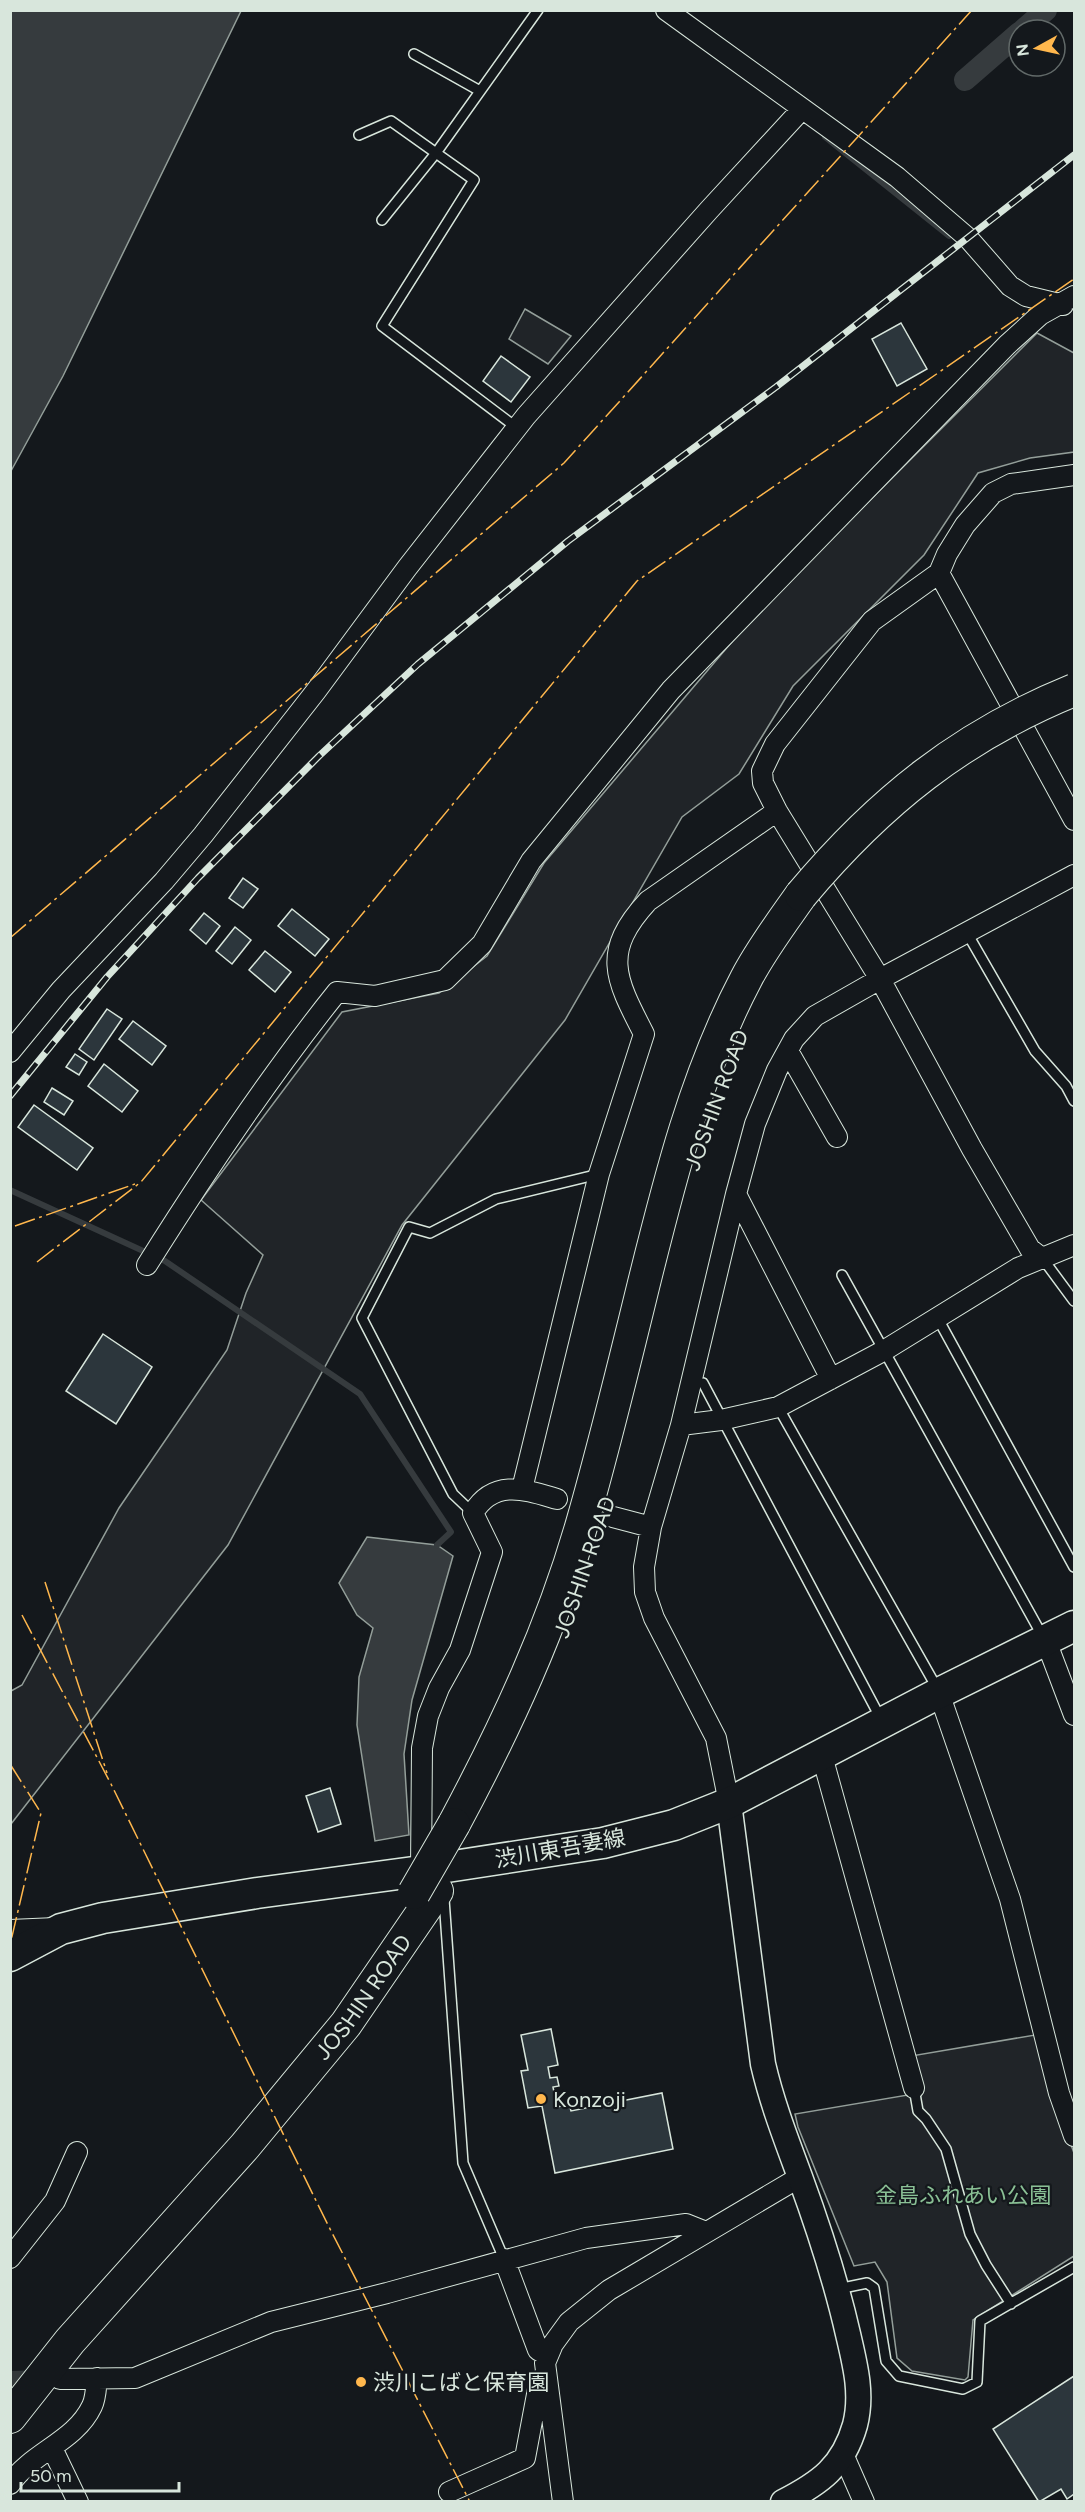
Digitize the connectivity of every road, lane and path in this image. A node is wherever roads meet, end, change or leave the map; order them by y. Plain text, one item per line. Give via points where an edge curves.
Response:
1 (538, 10) edge
2 (666, 10) edge
3 (414, 54) dead end
4 (480, 91) junction
5 (802, 109) junction
6 (358, 135) dead end
7 (436, 153) junction
8 (382, 219) dead end
9 (1069, 302) edge
10 (517, 428) junction
11 (1074, 475) edge
12 (939, 573) junction
13 (1074, 690) edge
14 (1074, 708) edge
15 (777, 811) junction
16 (1074, 820) edge
17 (1074, 874) edge
18 (809, 899) junction
19 (967, 933) junction
20 (880, 979) junction
21 (788, 1051) junction
22 (10, 1052) edge
23 (1074, 1101) edge
24 (837, 1137) dead end
25 (599, 1174) junction
26 (736, 1194) junction
27 (1074, 1245) edge
28 (1043, 1259) junction
29 (147, 1265) dead end
30 (842, 1275) dead end
31 (1074, 1301) edge
32 (937, 1317) junction
33 (885, 1350) junction
34 (831, 1379) junction
35 (703, 1383) dead end
36 (778, 1407) junction
37 (721, 1419) junction
38 (681, 1425) junction
39 (522, 1489) junction
40 (557, 1499) dead end
41 (473, 1513) junction
42 (613, 1517) dead end
43 (651, 1527) junction
44 (1074, 1567) edge
45 (1074, 1626) edge
46 (1046, 1641) junction
47 (939, 1693) junction
48 (1074, 1715) edge
49 (883, 1724) junction
50 (822, 1756) junction
51 (729, 1803) junction
52 (431, 1870) junction
53 (61, 1929) junction
54 (10, 1930) edge
55 (10, 1956) edge
56 (339, 2020) junction
57 (914, 2088) joint
58 (1074, 2136) edge
59 (77, 2152) dead end
60 (800, 2177) junction
61 (706, 2232) junction
62 (10, 2258) edge
63 (504, 2259) junction
64 (1074, 2267) edge
65 (838, 2289) junction
66 (1011, 2304) junction
67 (547, 2364) junction
68 (97, 2378) junction
69 (60, 2379) tunnel mouth
70 (10, 2384) edge
71 (10, 2417) edge
72 (52, 2448) junction
73 (843, 2454) junction
74 (10, 2484) edge
75 (449, 2492) dead end
76 (78, 2502) edge
77 (563, 2502) edge
78 (783, 2502) edge
79 (864, 2502) edge

1 - 4 lane
2 - 5 street
3 - 4 lane
4 - 7 lane
5 - 9 street via 897,177 968,238 1010,286 1026,296
5 - 10 street
6 - 7 lane via 391,121
7 - 8 lane
7 - 10 lane via 474,180 382,326
9 - 29 street via 1040,315 1007,345 671,690 531,861 482,944 445,980 375,996 337,992 208,1170
10 - 22 street via 203,835 61,990
11 - 12 street via 1011,484 993,493 965,525
12 - 15 street via 872,621 776,744 762,771 763,783
12 - 16 street
13 - 18 highway, JOSHIN ROAD, bridge via 997,726 913,782 836,853
14 - 18 highway, JOSHIN ROAD via 1001,743 938,785
15 - 20 street
15 - 25 street via 648,901 622,937 617,977 645,1034
17 - 19 street
18 - 56 highway, JOSHIN ROAD, bridge via 735,1043 688,1174 601,1528 540,1688 504,1767 396,1921
19 - 20 street
19 - 23 lane via 1035,1051
20 - 21 street via 815,1016
20 - 28 street via 1030,1249
21 - 24 street
21 - 26 street via 755,1124
25 - 39 street
25 - 41 lane via 496,1199 430,1233 409,1227 362,1318 453,1494
26 - 34 street
26 - 38 street
27 - 28 street
28 - 31 lane
28 - 32 street via 1018,1268
30 - 33 lane
32 - 33 street
32 - 44 lane
33 - 34 street
33 - 46 lane
34 - 36 street
35 - 37 lane
36 - 37 street
36 - 47 lane
37 - 38 street
37 - 49 lane
38 - 43 street
39 - 40 street
39 - 41 street via 495,1493 478,1504
41 - 52 street via 492,1552 460,1650 428,1716 422,1748
42 - 43 street
43 - 51 street via 644,1567 645,1592 654,1618 716,1737
45 - 46 main road, 渋川東吾妻線
46 - 47 main road, 渋川東吾妻線
46 - 48 street
47 - 49 main road, 渋川東吾妻線
47 - 58 street via 1010,1899 1059,2093
49 - 50 main road, 渋川東吾妻線
50 - 51 main road, 渋川東吾妻線
50 - 57 street
51 - 52 main road, 渋川東吾妻線 via 674,1825 603,1843
51 - 60 street via 762,2064
52 - 53 main road, 渋川東吾妻線 via 257,1893 103,1918
52 - 63 lane via 463,2163
53 - 54 street
53 - 55 main road, 渋川東吾妻線
56 - 70 highway, JOSHIN ROAD via 58,2323
56 - 71 highway, JOSHIN ROAD via 244,2146 99,2306
57 - 66 lane via 918,2111 946,2149 970,2235
59 - 62 street via 55,2200
60 - 61 street
60 - 65 street
61 - 63 street via 686,2224 586,2238
61 - 67 street via 609,2290 569,2322 553,2344
63 - 67 street via 538,2350
63 - 68 street via 271,2322 135,2378
64 - 66 lane
65 - 66 lane via 867,2283 874,2288 886,2361 899,2376 963,2389 977,2382 981,2321
65 - 73 street via 859,2381 855,2423
67 - 75 street via 538,2389 525,2458
67 - 77 street
68 - 69 street
68 - 72 street via 93,2405 76,2429
72 - 74 street via 20,2471
72 - 76 street
73 - 78 street via 827,2475
73 - 79 street

